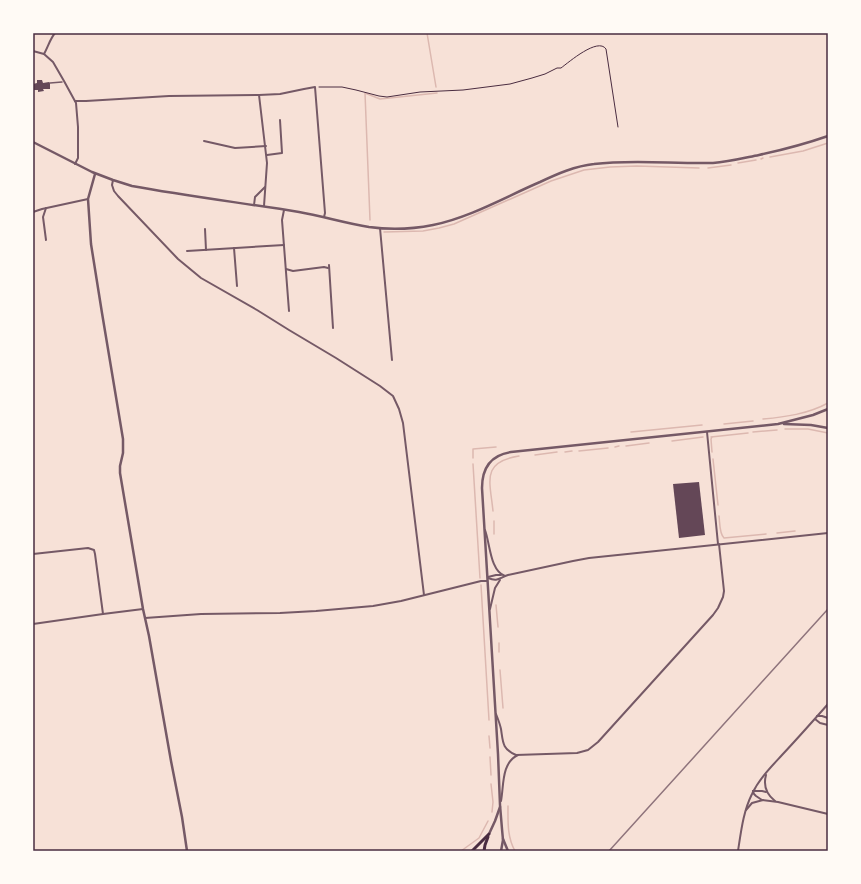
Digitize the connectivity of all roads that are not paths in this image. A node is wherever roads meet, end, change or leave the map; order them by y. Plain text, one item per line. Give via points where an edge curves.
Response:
1 (55, 33) edge
2 (33, 51) edge
3 (44, 54) junction
4 (62, 82) dead end
5 (50, 83) dead end
6 (259, 95) junction
7 (75, 101) junction
8 (280, 120) dead end
9 (828, 136) edge
10 (204, 141) dead end
11 (33, 142) edge
12 (266, 146) junction
13 (267, 155) junction
14 (75, 164) junction
15 (95, 174) junction
16 (113, 180) junction
17 (266, 186) junction
18 (88, 199) junction
19 (254, 204) junction
20 (264, 206) junction
21 (46, 208) junction
22 (284, 210) junction
23 (33, 212) edge
24 (324, 217) junction
25 (380, 228) junction
26 (205, 229) dead end
27 (46, 240) dead end
28 (284, 245) junction
29 (234, 248) junction
30 (206, 250) junction
31 (187, 252) dead end
32 (286, 269) junction
33 (237, 286) dead end
34 (289, 311) dead end
35 (333, 328) dead end
36 (392, 360) dead end
37 (828, 409) edge
38 (778, 424) junction
39 (828, 428) edge
40 (707, 432) junction
41 (484, 528) junction
42 (828, 533) edge
43 (718, 544) junction
44 (33, 554) edge
45 (502, 577) junction
46 (487, 579) junction
47 (424, 596) junction
48 (143, 609) junction
49 (489, 612) junction
50 (102, 614) junction
51 (145, 618) junction
52 (33, 624) edge
53 (828, 704) edge
54 (495, 712) junction
55 (817, 716) junction
56 (828, 718) edge
57 (815, 719) junction
58 (828, 725) edge
59 (519, 755) junction
60 (767, 772) junction
61 (753, 791) junction
62 (767, 793) junction
63 (764, 800) junction
64 (778, 802) junction
65 (500, 804) junction
66 (745, 811) junction
67 (828, 814) edge
68 (489, 834) junction
69 (503, 836) junction
70 (187, 851) edge
71 (472, 851) edge
72 (484, 851) edge
73 (501, 851) edge
74 (508, 851) edge
75 (738, 851) edge

1 - 3 street
2 - 3 street
3 - 7 street via 51,59
4 - 5 street
6 - 7 street
6 - 12 street
6 - 24 street via 315,87
7 - 14 street via 78,158
8 - 13 street via 282,154
9 - 25 street via 802,145 720,162 616,163 583,166 551,177 453,220 420,227
10 - 12 street via 235,148
11 - 14 street
12 - 13 street
13 - 17 street
14 - 15 street
15 - 16 street
15 - 18 street
16 - 19 street via 132,186
16 - 47 street via 114,191 123,202 178,259 201,278 336,358 393,396 403,423
17 - 19 street via 255,197
17 - 20 street
18 - 21 street
18 - 48 street via 93,252 123,439 120,473
19 - 20 street
20 - 22 street
21 - 23 street
21 - 27 street via 43,217
22 - 24 street
22 - 28 street
24 - 25 street
25 - 36 street
26 - 30 street
28 - 29 street
28 - 32 street
29 - 30 street
29 - 33 street
30 - 31 street
32 - 34 street
32 - 35 street via 293,271 329,267
37 - 38 street
38 - 39 street
38 - 40 street
40 - 41 street via 501,454 485,469 482,480
40 - 43 street
41 - 45 street via 495,566
41 - 46 street
42 - 43 street
43 - 45 street via 582,559
43 - 59 street via 724,591 718,608 598,742 589,750 581,752
44 - 50 street via 88,548 94,550
45 - 46 street via 495,580
45 - 46 street via 495,575
45 - 49 street via 495,586
46 - 47 street
46 - 49 street
47 - 51 street via 373,606 316,611
48 - 50 street
48 - 51 street
49 - 54 street
50 - 52 street
51 - 70 street
53 - 55 street
54 - 59 street via 504,746
54 - 65 street
55 - 56 street
55 - 57 street
57 - 58 street
57 - 60 street
59 - 65 street via 512,759 506,768
60 - 61 street
60 - 62 street
61 - 62 street
61 - 63 street via 757,797
61 - 66 street
62 - 64 street
63 - 64 street
63 - 66 street via 754,802
64 - 67 street
65 - 68 street
65 - 69 street
66 - 75 street
68 - 71 main road
68 - 72 main road
69 - 73 street
69 - 74 street

